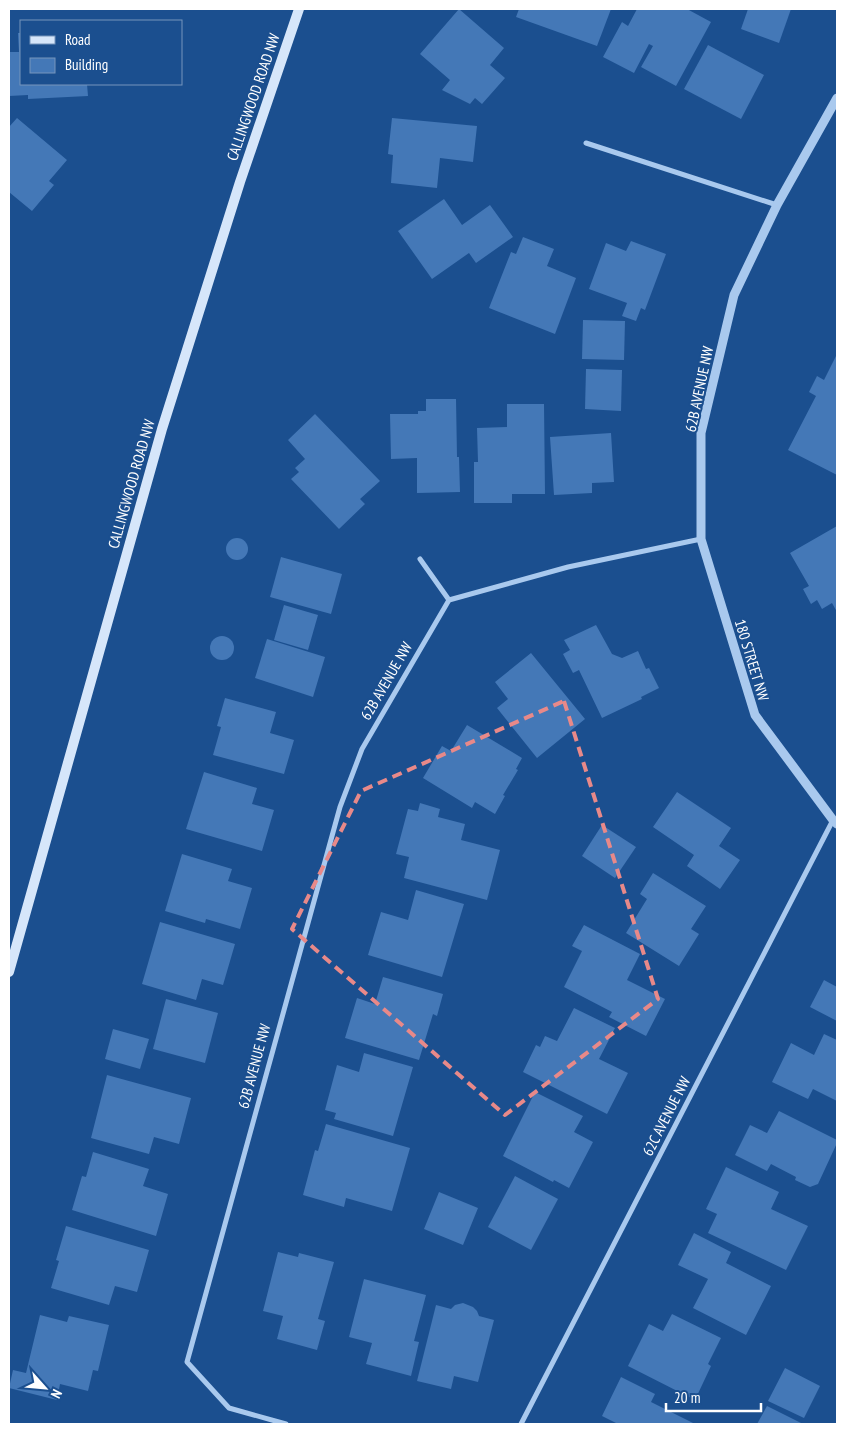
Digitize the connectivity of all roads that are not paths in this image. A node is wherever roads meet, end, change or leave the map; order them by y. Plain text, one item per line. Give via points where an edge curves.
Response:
1 (299, 9) edge
2 (837, 98) edge
3 (586, 143) dead end
4 (777, 205) junction
5 (701, 540) junction
6 (420, 559) dead end
7 (449, 600) junction
8 (835, 822) edge
9 (9, 972) edge
10 (286, 1424) edge
11 (521, 1424) edge

1 - 9 main road, CALLINGWOOD ROAD NW via 162,429
2 - 4 street, 62B AVENUE NW
3 - 4 street
4 - 5 street, 62B AVENUE NW via 734,295 701,433
5 - 7 street via 568,567
5 - 8 street, 180 STREET NW via 755,715
6 - 7 street
7 - 10 street, 62B AVENUE NW via 362,749 340,807 187,1362 229,1408
8 - 11 street, 62C AVENUE NW

